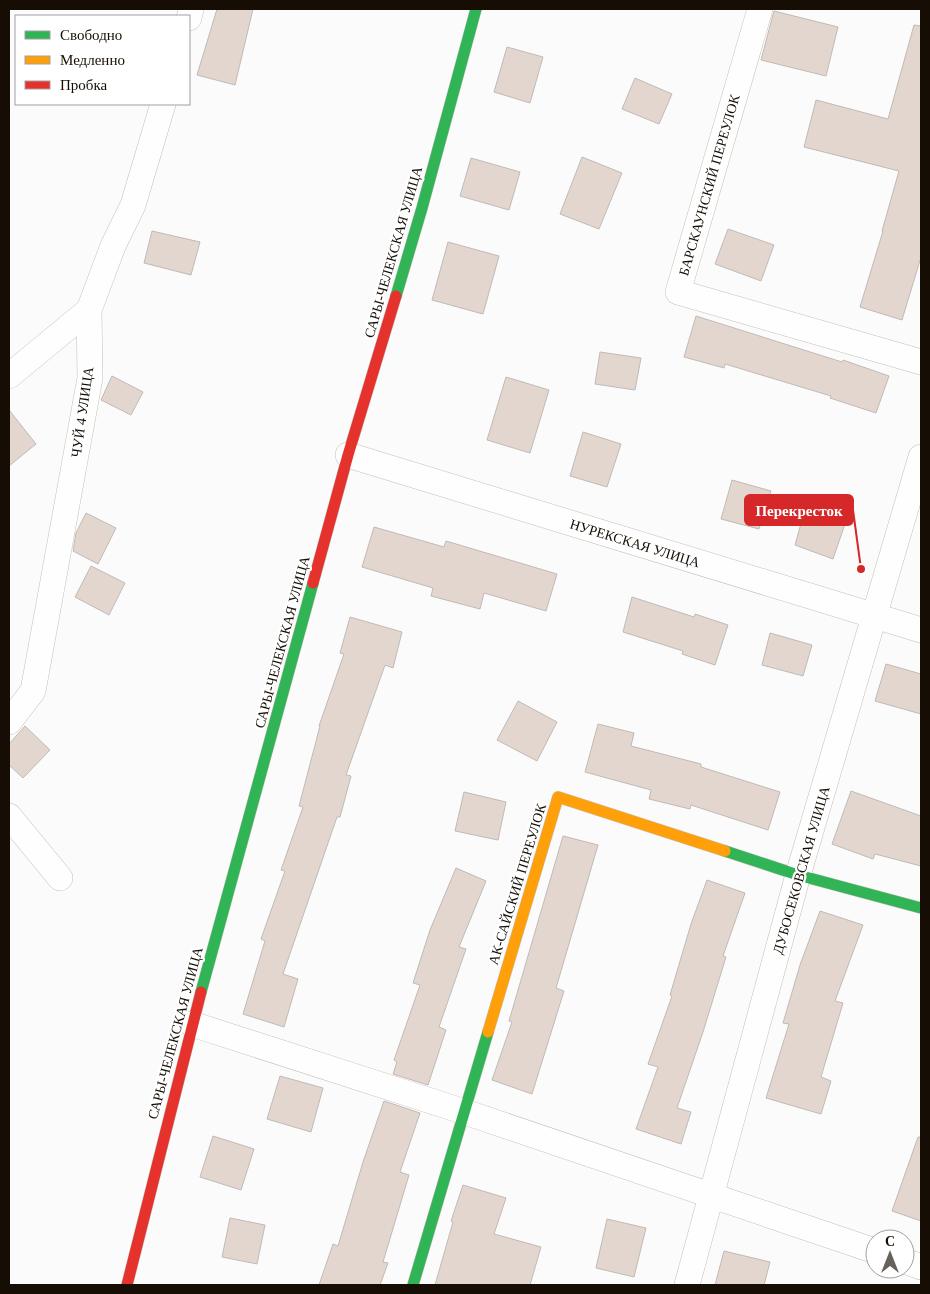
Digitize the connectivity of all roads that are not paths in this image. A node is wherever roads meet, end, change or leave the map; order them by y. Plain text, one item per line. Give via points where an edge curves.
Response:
1 (476, 9) edge
2 (760, 9) edge
3 (163, 105) edge
4 (89, 310) junction
5 (921, 362) edge
6 (9, 376) edge
7 (348, 455) junction
8 (921, 457) edge
9 (874, 616) junction
10 (921, 630) edge
11 (9, 722) edge
12 (9, 816) edge
13 (798, 874) junction
14 (60, 878) dead end
15 (921, 908) edge
16 (192, 1024) junction
17 (465, 1112) junction
18 (712, 1196) junction
19 (865, 1248) edge
20 (127, 1285) edge
21 (413, 1285) edge
22 (686, 1285) edge

1 - 7 street, САРЫ-ЧЕЛЕКСКАЯ УЛИЦА via 422,208
2 - 5 street, БАРСКАУНСКИЙ ПЕРЕУЛОК via 678,292
3 - 4 street, ЧУЙ 4 УЛИЦА via 133,205 113,246
4 - 6 street
4 - 11 street, ЧУЙ 4 УЛИЦА via 90,378 33,691
7 - 9 street, НУРЕКСКАЯ УЛИЦА
7 - 16 street, САРЫ-ЧЕЛЕКСКАЯ УЛИЦА
8 - 9 street, ДУБОСЕКОВСКАЯ УЛИЦА
9 - 10 street, НУРЕКСКАЯ УЛИЦА
9 - 13 street, ДУБОСЕКОВСКАЯ УЛИЦА
12 - 14 street
13 - 15 street, АК-САЙСКИЙ ПЕРЕУЛОК
13 - 17 street, АК-САЙСКИЙ ПЕРЕУЛОК via 558,797
13 - 18 street, ДУБОСЕКОВСКАЯ УЛИЦА
16 - 17 street
16 - 20 street, САРЫ-ЧЕЛЕКСКАЯ УЛИЦА
17 - 18 street
17 - 21 street, АК-САЙСКИЙ ПЕРЕУЛОК
18 - 19 street
18 - 22 street, ДУБОСЕКОВСКАЯ УЛИЦА

